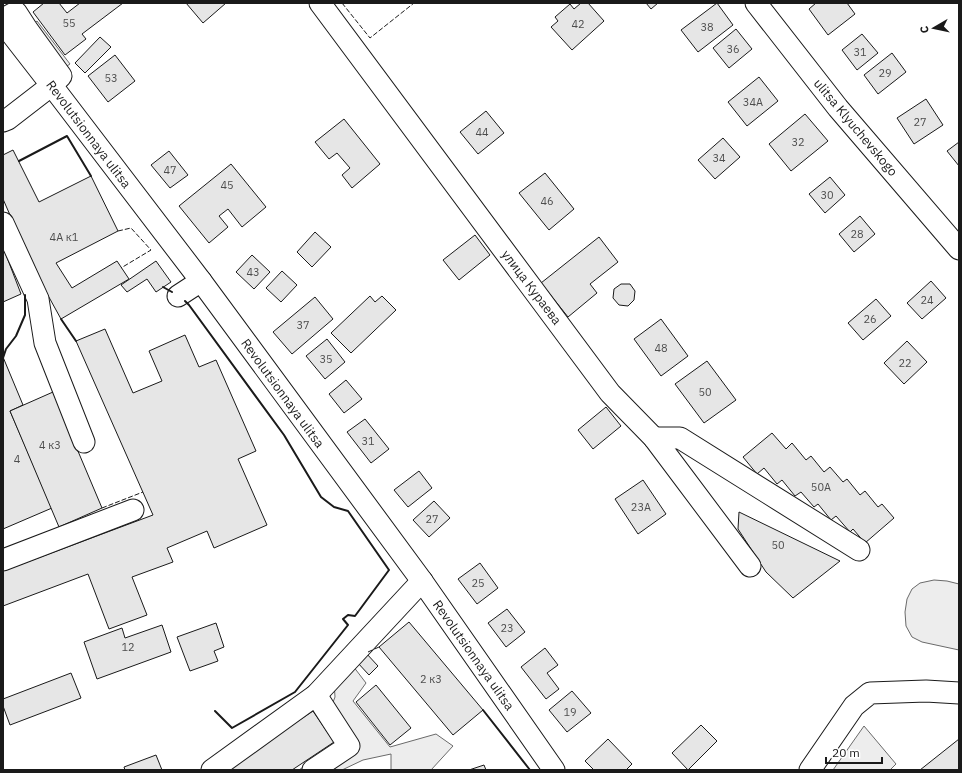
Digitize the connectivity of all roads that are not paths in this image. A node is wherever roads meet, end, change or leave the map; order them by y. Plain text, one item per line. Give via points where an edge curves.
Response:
1 (320, 3) edge
2 (756, 3) edge
3 (13, 14) edge
4 (52, 85) junction
5 (3, 121) edge
6 (3, 223) edge
7 (959, 249) edge
8 (201, 281) junction
9 (178, 296) dead end
10 (654, 438) junction
11 (84, 442) dead end
12 (133, 510) dead end
13 (859, 550) dead end
14 (3, 560) edge
15 (750, 566) dead end
16 (422, 581) junction
17 (959, 694) edge
18 (316, 695) junction
19 (212, 770) edge
20 (313, 770) edge
21 (554, 770) edge
22 (810, 770) edge

1 - 10 street, улица Кураева via 610,393
2 - 7 street, ulitsa Klyuchevskogo via 838,108
3 - 4 street, Revolutsionnaya ulitsa
4 - 5 street
4 - 8 street, Revolutsionnaya ulitsa
6 - 11 street via 38,299 45,343
8 - 9 street
8 - 16 street, Revolutsionnaya ulitsa
10 - 13 street via 680,438
10 - 15 street, улица Кураева
12 - 14 street
16 - 18 street
16 - 21 street, Revolutsionnaya ulitsa
17 - 22 street via 926,691 870,693 854,706
18 - 19 street
18 - 20 street via 349,746

